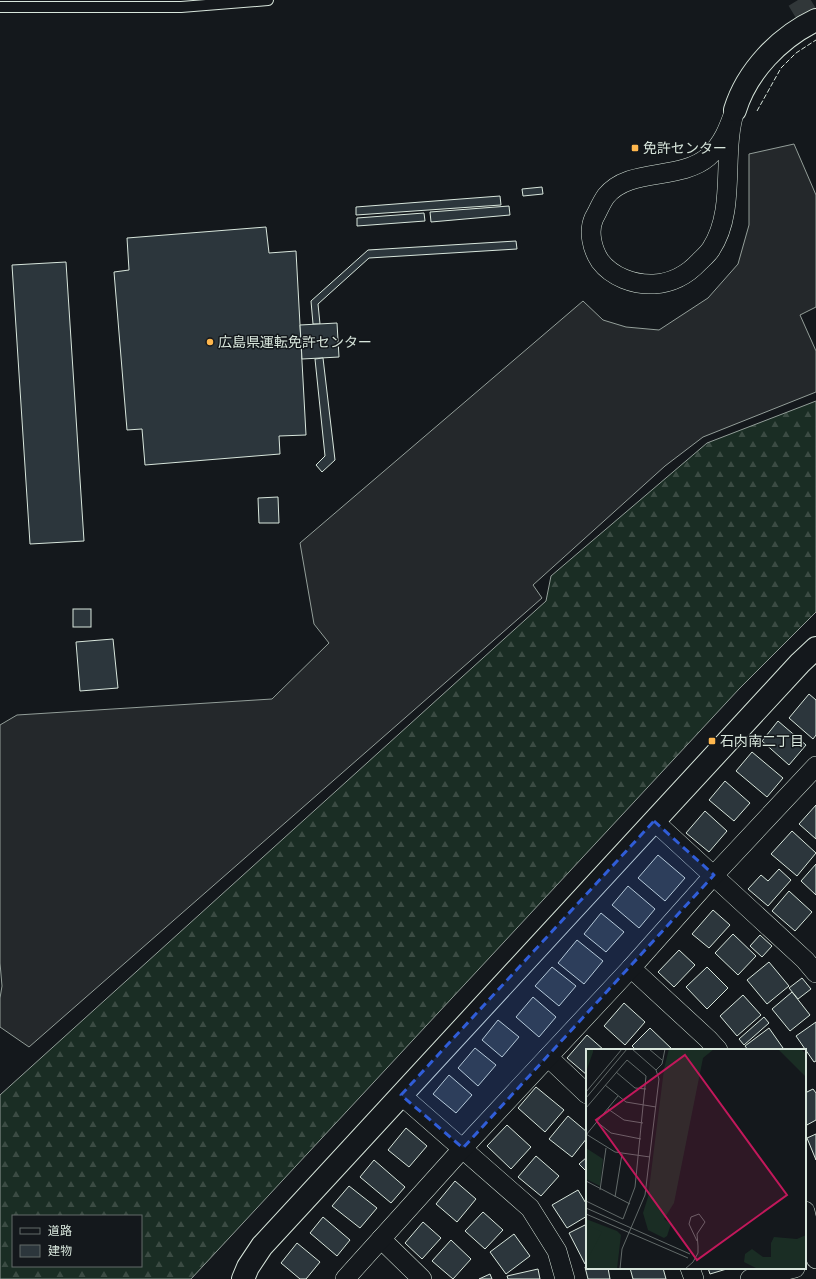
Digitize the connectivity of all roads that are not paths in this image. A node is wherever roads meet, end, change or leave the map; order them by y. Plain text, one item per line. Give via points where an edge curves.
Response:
1 (268, 0) edge
2 (0, 7) edge
3 (816, 20) edge
4 (735, 110) junction
5 (816, 648) edge
6 (816, 766) edge
7 (654, 821) junction
8 (714, 875) junction
9 (812, 960) edge
10 (631, 968) junction
11 (717, 1049) edge
12 (548, 1057) junction
13 (586, 1093) edge
14 (401, 1095) junction
15 (463, 1148) junction
16 (806, 1215) edge
17 (381, 1240) junction
18 (816, 1259) edge
19 (816, 1263) edge
20 (806, 1266) edge
21 (690, 1269) edge
22 (791, 1269) edge
23 (243, 1279) edge
24 (345, 1279) edge
25 (422, 1279) edge
26 (565, 1279) edge
27 (694, 1279) edge
28 (750, 1279) edge

1 - 2 lane via 181,6
3 - 4 street via 785,39 766,57 751,78
4 - 4 street via 725,211 720,231 711,250 684,275 668,282 635,282 619,277 605,268 596,254 592,238 593,221 606,196 626,182 683,170 708,157 720,144
5 - 7 street
6 - 8 street
7 - 8 street
7 - 14 street
8 - 9 street
8 - 10 street
10 - 11 street
10 - 12 street
12 - 13 street
12 - 15 street
14 - 15 street
14 - 23 street via 262,1246 248,1266
15 - 17 street
15 - 26 street via 530,1208 557,1251
16 - 18 street
17 - 24 street
17 - 25 street
19 - 20 street
21 - 27 street
22 - 28 street

